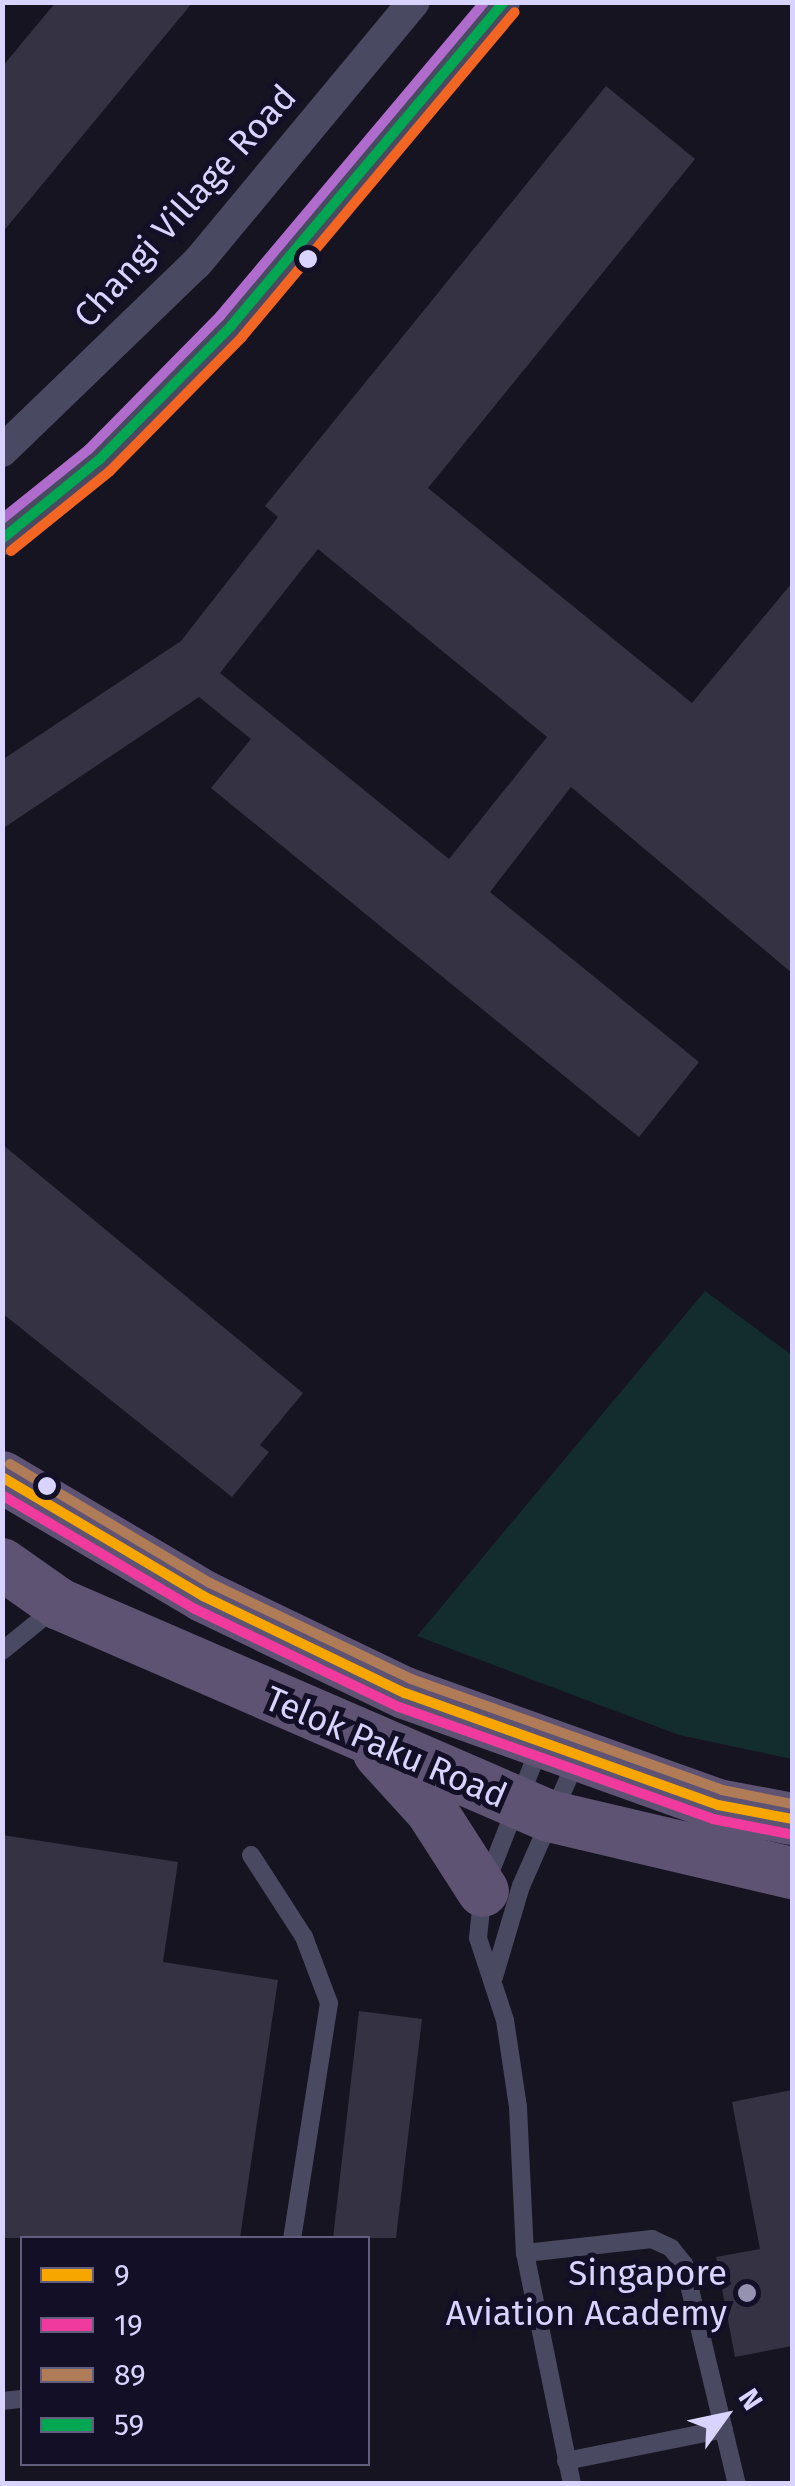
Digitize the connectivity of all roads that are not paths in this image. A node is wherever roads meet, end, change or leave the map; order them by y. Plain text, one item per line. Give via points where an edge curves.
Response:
1 (414, 2) edge
2 (504, 2) edge
3 (2, 450) edge
4 (2, 539) edge
5 (2, 1477) edge
6 (2, 1564) edge
7 (59, 1604) junction
8 (2, 1651) edge
9 (369, 1743) junction
10 (560, 1750) junction
11 (532, 1809) junction
12 (792, 1818) edge
13 (251, 1856) dead end
14 (792, 1873) edge
15 (482, 1892) junction
16 (494, 1977) junction
17 (292, 2236) edge
18 (525, 2253) junction
19 (724, 2428) junction
20 (566, 2461) junction
21 (572, 2484) edge
22 (737, 2484) edge

1 - 3 street, Changi Village Road via 196,263
2 - 4 street via 231,326 100,460
5 - 10 main road, Telok Paku Road via 203,1596 405,1693
6 - 7 main road, Telok Paku Road
7 - 8 lane
7 - 9 main road, Telok Paku Road
9 - 11 main road, Telok Paku Road
9 - 15 main road via 431,1810
10 - 11 lane
10 - 11 lane
10 - 12 main road, Telok Paku Road via 718,1804
11 - 14 main road, Telok Paku Road
11 - 15 lane
11 - 16 lane
13 - 17 lane via 304,1937 329,2003
15 - 16 lane via 478,1938
16 - 18 lane via 518,2106
18 - 19 lane via 652,2239 671,2248 684,2264
18 - 20 lane
19 - 20 lane
19 - 22 lane
20 - 21 lane

